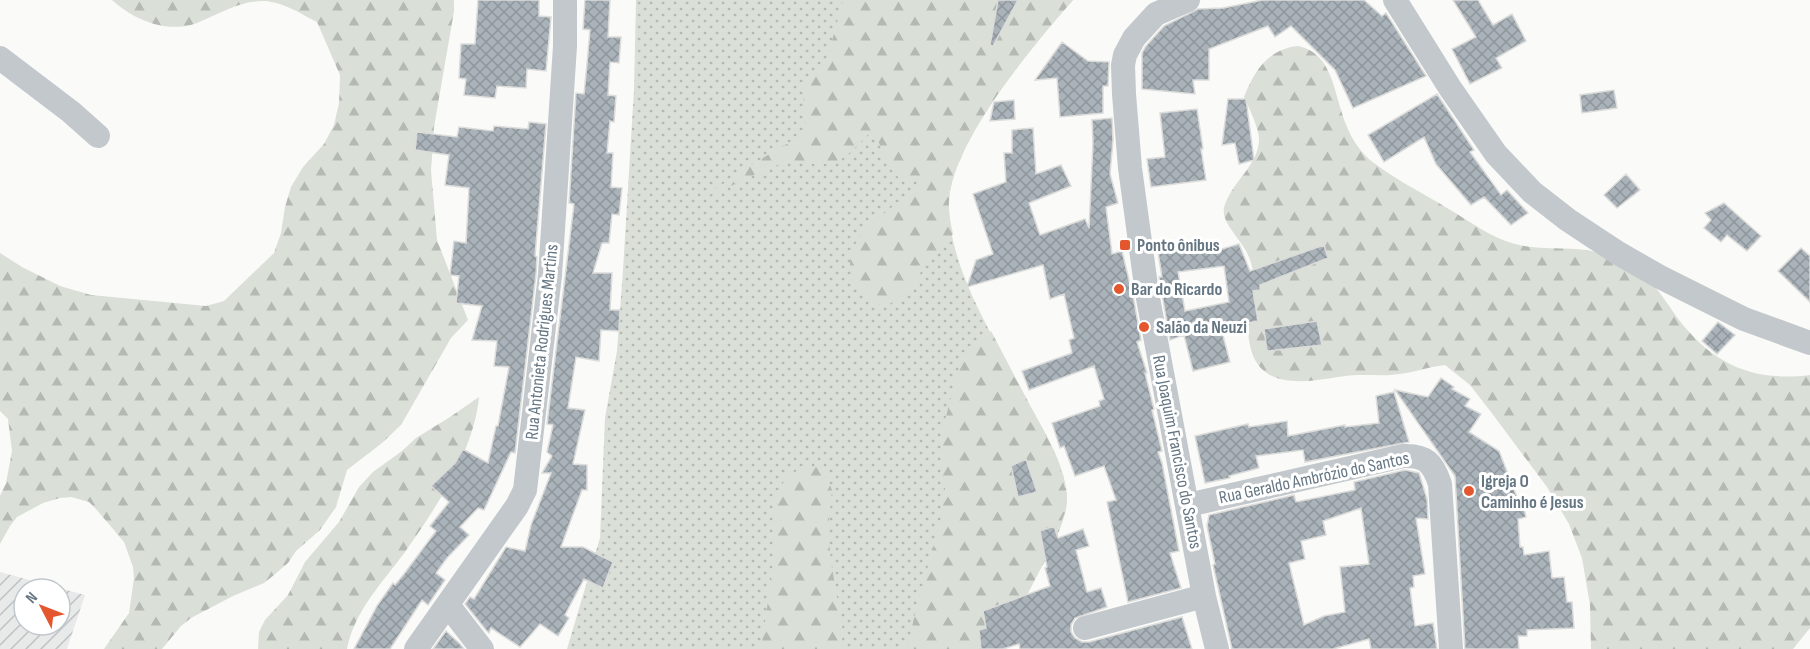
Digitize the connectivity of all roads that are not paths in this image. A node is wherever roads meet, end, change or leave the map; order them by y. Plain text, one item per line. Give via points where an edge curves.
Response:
1 (565, 0) edge
2 (1188, 0) edge
3 (1395, 0) edge
4 (0, 58) edge
5 (98, 136) dead end
6 (1810, 343) edge
7 (1188, 505) junction
8 (1204, 596) junction
9 (448, 605) junction
10 (1085, 628) dead end
11 (416, 649) edge
12 (482, 649) edge
13 (1217, 649) edge
14 (1451, 649) edge

1 - 9 street, Rua Antonieta Rodrigues Martins via 550,274 525,490
2 - 7 street, Rua Joaquim Francisco do Santos via 1166,8 1147,22 1129,46 1123,65 1130,168 1147,293
3 - 6 street via 1449,88 1496,154 1532,192 1568,220 1660,277 1744,319
4 - 5 street
7 - 8 street, Rua Joaquim Francisco do Santos
7 - 14 street, Rua Geraldo Ambrózio do Santos via 1403,456 1423,458 1435,470 1440,484
8 - 10 street
8 - 13 street, Rua Joaquim Francisco do Santos
9 - 11 street, Rua Antonieta Rodrigues Martins
9 - 12 street

